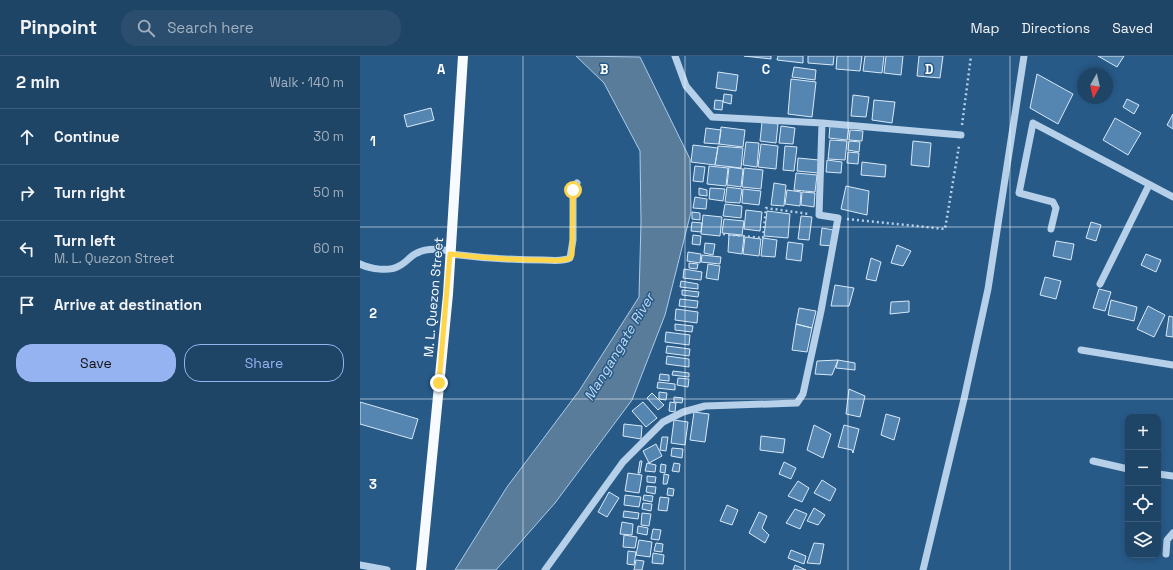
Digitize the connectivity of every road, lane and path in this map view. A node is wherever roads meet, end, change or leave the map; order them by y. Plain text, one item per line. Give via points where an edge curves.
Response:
1 (463, 56) edge
2 (675, 56) edge
3 (1024, 56) edge
4 (822, 123) junction
5 (960, 135) dead end
6 (577, 183) dead end
7 (1149, 185) junction
8 (1173, 198) edge
9 (819, 215) junction
10 (838, 218) junction
11 (1051, 228) dead end
12 (945, 229) dead end
13 (723, 234) dead end
14 (450, 253) junction
15 (360, 264) edge
16 (1100, 284) dead end
17 (1081, 350) dead end
18 (1173, 365) edge
19 (1093, 461) dead end
20 (1125, 468) edge
21 (1161, 474) edge
22 (1173, 476) edge
23 (1173, 533) edge
24 (1166, 554) dead end
25 (360, 565) edge
26 (387, 570) edge
27 (421, 570) edge
28 (545, 570) edge
29 (923, 570) edge

1 - 14 main road, M. L. Quezon Street
2 - 4 street via 686,86 712,117
3 - 29 street via 988,289
4 - 5 street
4 - 9 street
6 - 14 street via 572,194 570,258 486,259
7 - 8 street
7 - 11 street via 1033,123 1019,193 1053,202 1056,208
7 - 16 street
9 - 10 street
9 - 13 path via 766,208 763,238
10 - 12 path
10 - 28 street via 803,394 797,402 705,406 683,412 663,422 623,462
14 - 15 street via 438,249 419,252 399,267 389,269 367,268
14 - 27 main road, M. L. Quezon Street
17 - 18 street
19 - 20 street
21 - 22 street
23 - 24 street via 1167,540
25 - 26 street

